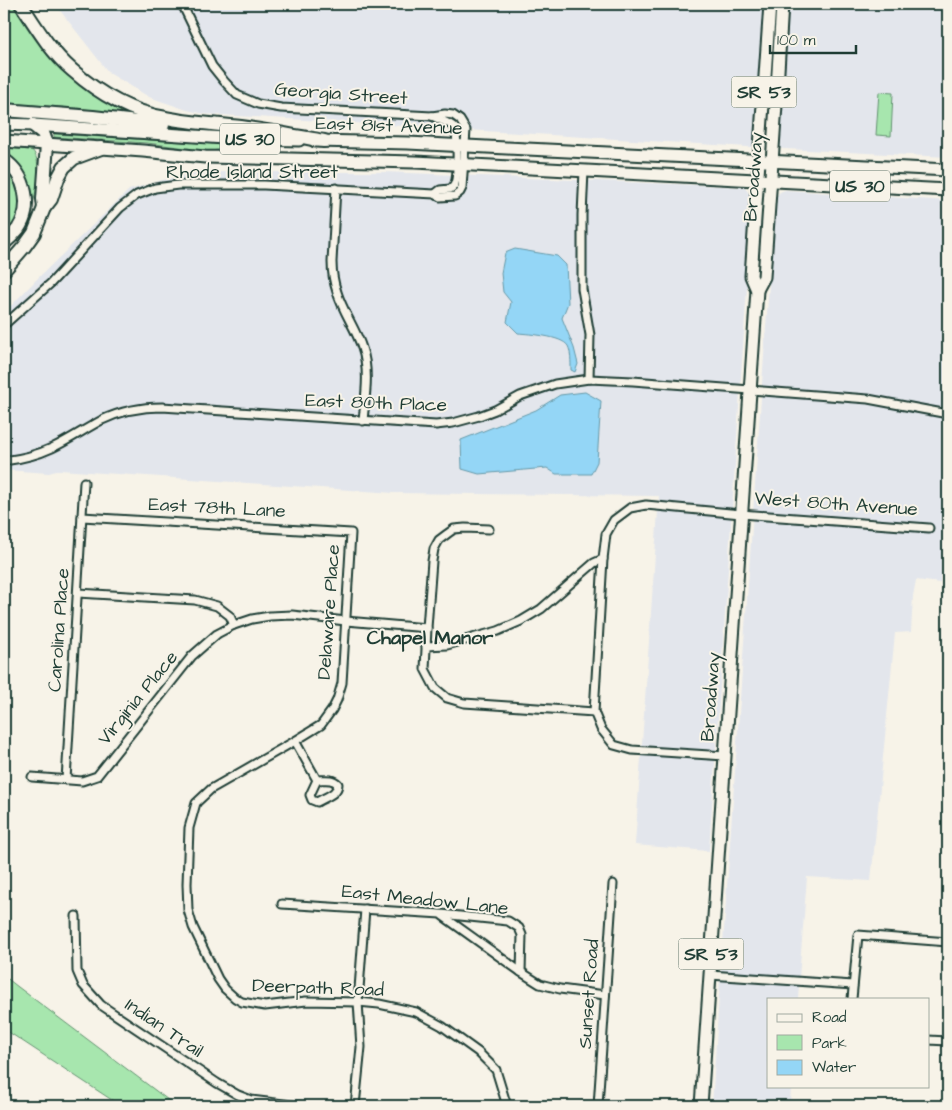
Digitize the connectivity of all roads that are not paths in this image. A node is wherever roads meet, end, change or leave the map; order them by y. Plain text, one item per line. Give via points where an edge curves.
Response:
1 (21, 4) edge
2 (182, 4) edge
3 (770, 4) edge
4 (782, 4) edge
5 (4, 110) edge
6 (4, 124) edge
7 (34, 126) junction
8 (220, 126) junction
9 (4, 141) edge
10 (324, 141) junction
11 (48, 144) junction
12 (461, 146) junction
13 (101, 148) junction
14 (4, 160) edge
15 (760, 160) junction
16 (772, 161) junction
17 (461, 165) junction
18 (948, 170) edge
19 (584, 171) junction
20 (758, 180) junction
21 (771, 181) junction
22 (336, 188) junction
23 (948, 190) edge
24 (44, 208) junction
25 (4, 243) edge
26 (4, 270) edge
27 (757, 290) junction
28 (4, 325) edge
29 (589, 379) junction
30 (749, 390) junction
31 (948, 414) edge
32 (363, 421) junction
33 (4, 461) edge
34 (84, 482) dead end
35 (741, 514) junction
36 (82, 516) junction
37 (929, 528) dead end
38 (489, 530) dead end
39 (351, 533) joint
40 (603, 559) junction
41 (78, 593) junction
42 (346, 621) junction
43 (234, 626) junction
44 (427, 628) junction
45 (426, 646) junction
46 (594, 712) junction
47 (295, 741) junction
48 (725, 756) junction
49 (32, 778) dead end
50 (66, 780) junction
51 (317, 780) dead end
52 (189, 828) joint
53 (613, 884) dead end
54 (282, 904) dead end
55 (365, 909) junction
56 (441, 914) junction
57 (76, 916) dead end
58 (948, 942) edge
59 (521, 972) junction
60 (710, 975) junction
61 (853, 985) junction
62 (605, 995) junction
63 (852, 998) edge
64 (358, 1002) junction
65 (930, 1040) edge
66 (948, 1041) edge
67 (300, 1106) edge
68 (355, 1106) edge
69 (506, 1106) edge
70 (598, 1106) edge
71 (701, 1106) edge

1 - 8 highway via 60,59 93,87 131,108 152,115
2 - 12 street, Georgia Street via 212,66 237,95 258,104 281,108 453,115 466,130
3 - 15 main road, Broadway / SR 53
4 - 16 main road, Broadway / SR 53
5 - 8 highway via 187,127
6 - 7 main road, East 81st Avenue / US 30
7 - 10 main road, East 81st Avenue / US 30 via 216,138
7 - 11 highway
8 - 10 highway
9 - 11 main road, East 81st Avenue / US 30
10 - 12 main road, East 81st Avenue / US 30
11 - 13 main road, East 81st Avenue / US 30
11 - 24 highway
12 - 15 main road, East 81st Avenue / US 30
12 - 17 street, Rhode Island Street
13 - 17 main road, East 81st Avenue / US 30 via 205,157
13 - 24 highway via 79,155 66,164 51,200
14 - 25 highway via 19,176 26,199 22,221
15 - 16 main road, East 81st Avenue / US 30
15 - 20 main road, Broadway / SR 53
16 - 18 main road, US 30
16 - 21 main road, Broadway / SR 53
17 - 19 main road, East 81st Avenue / US 30
17 - 22 street, Rhode Island Street via 454,186 435,194
19 - 20 main road, East 81st Avenue / US 30
19 - 29 street via 582,289 590,335
20 - 21 main road, East 81st Avenue / US 30
20 - 27 main road, Broadway / SR 53 via 751,276
21 - 23 main road, US 30
21 - 27 main road, Broadway / SR 53 via 764,277
22 - 28 street, Rhode Island Street via 178,185 148,190 120,208 51,282
22 - 32 street via 333,272 337,293 365,359
24 - 26 highway via 30,238
27 - 30 main road, Broadway / SR 53
29 - 30 street, East 80th Place
29 - 32 street, East 80th Place via 539,389 495,410 453,423 429,426
30 - 31 street, East 80th Place via 868,399
30 - 35 main road, Broadway / SR 53
32 - 33 street, East 80th Place via 145,408 110,417 44,452
34 - 36 street, Carolina Place
35 - 37 street, West 80th Avenue
35 - 40 street via 646,505 630,508 614,520 606,534
35 - 48 main road, Broadway / SR 53
36 - 39 street, East 78th Lane
36 - 41 street, Carolina Place
38 - 44 street via 454,529 439,540 432,561
39 - 42 street, Delaware Place
40 - 45 street via 521,621 447,645
40 - 46 street
41 - 43 street via 194,600 216,606 230,616
41 - 50 street, Carolina Place
42 - 43 street, Virginia Place via 292,615 252,619
42 - 44 street, Virginia Place
42 - 47 street, Delaware Place via 342,683 337,700 321,724
43 - 50 street, Virginia Place via 217,634 192,656 97,776 82,781
44 - 45 street
45 - 46 street via 426,669 435,688 447,698 464,703
46 - 48 street via 601,730 614,745 632,750
47 - 51 street
47 - 52 street, Delaware Place via 211,789 196,803
48 - 60 main road, Broadway / SR 53
49 - 50 street, Virginia Place
52 - 64 street, Deerpath Road via 188,910 192,927 225,989 242,1002 265,1006 306,1001
53 - 62 street, Sunset Road
54 - 55 street, East Meadow Lane
55 - 56 street, East Meadow Lane
55 - 64 street
56 - 59 street
56 - 59 street, East Meadow Lane via 508,921 519,928 522,935
57 - 67 street, Indian Trail via 78,970 83,985 101,1005 238,1095 251,1100
58 - 61 street via 858,935
59 - 62 street via 540,984
60 - 61 street
60 - 71 main road, Broadway / SR 53
61 - 63 street
62 - 70 street, Sunset Road
64 - 68 street via 361,1047
64 - 69 street, Deerpath Road via 416,1012 442,1026 478,1052 496,1070
65 - 66 street

